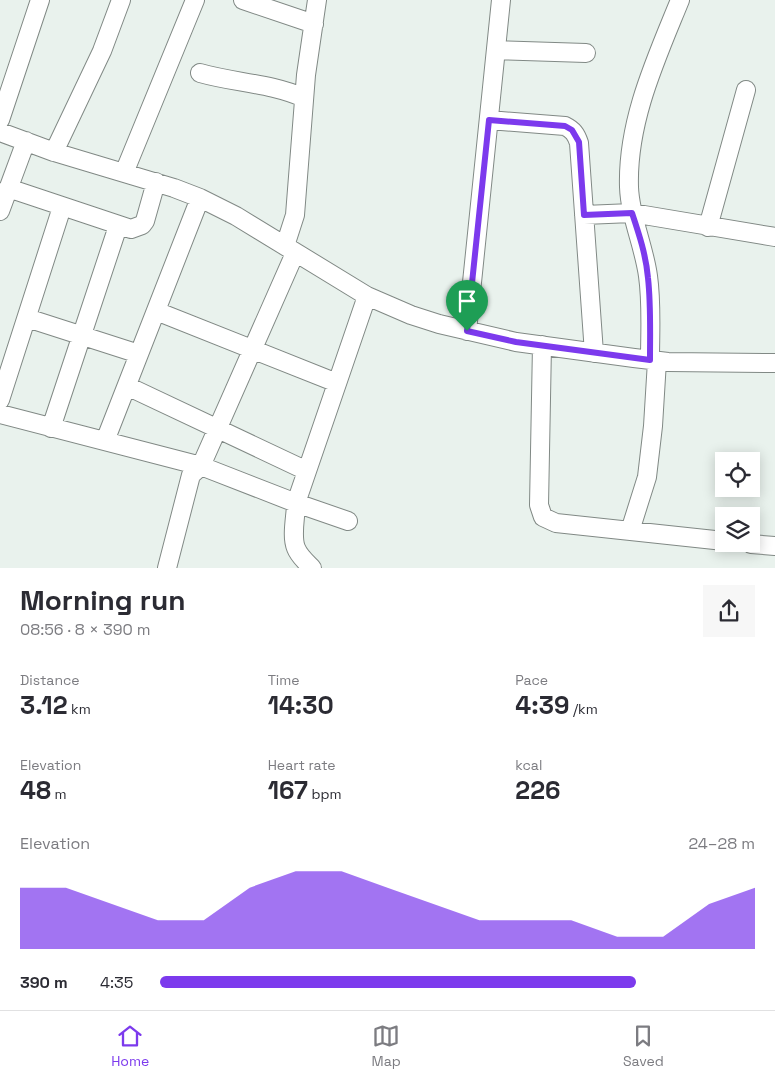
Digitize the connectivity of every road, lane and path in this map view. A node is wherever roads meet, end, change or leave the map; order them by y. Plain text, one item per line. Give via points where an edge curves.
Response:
1 (40, 0) edge
2 (121, 0) edge
3 (195, 0) edge
4 (243, 0) edge
5 (317, 0) edge
6 (501, 0) edge
7 (680, 0) edge
8 (314, 24) junction
9 (496, 50) junction
10 (586, 53) dead end
11 (200, 73) dead end
12 (746, 90) dead end
13 (304, 98) junction
14 (0, 120) edge
15 (489, 120) junction
16 (0, 132) edge
17 (26, 141) junction
18 (54, 152) junction
19 (124, 173) junction
20 (156, 182) junction
21 (8, 188) junction
22 (200, 198) junction
23 (62, 207) junction
24 (0, 211) edge
25 (632, 213) junction
26 (584, 215) junction
27 (118, 226) junction
28 (708, 227) junction
29 (775, 237) edge
30 (290, 250) junction
31 (367, 296) junction
32 (156, 311) junction
33 (26, 318) junction
34 (467, 331) junction
35 (82, 336) junction
36 (542, 345) junction
37 (253, 349) junction
38 (594, 353) junction
39 (139, 354) junction
40 (653, 360) junction
41 (775, 363) edge
42 (338, 383) junction
43 (127, 386) junction
44 (0, 400) edge
45 (0, 414) edge
46 (52, 428) junction
47 (218, 429) junction
48 (105, 442) junction
49 (201, 466) junction
50 (308, 471) junction
51 (296, 503) junction
52 (348, 521) dead end
53 (630, 531) junction
54 (715, 540) edge
55 (760, 545) edge
56 (775, 546) edge
57 (167, 568) edge
58 (312, 568) edge

1 - 14 street
2 - 18 street via 102,51
3 - 19 street
4 - 8 street
5 - 8 street
6 - 9 street
7 - 25 street via 645,86 629,164
8 - 13 street
9 - 10 street
9 - 15 street
11 - 13 street via 268,85
12 - 28 street
13 - 30 street
15 - 26 street via 565,126 572,130 579,142
15 - 34 street
16 - 17 street
17 - 18 street
17 - 21 street
18 - 19 street
19 - 20 street
20 - 22 street
20 - 27 street via 146,221 131,229
21 - 23 street
21 - 24 street
22 - 30 street
22 - 32 street
23 - 27 street
23 - 33 street
25 - 26 street
25 - 28 street
25 - 40 street via 648,276
26 - 38 street
27 - 35 street
28 - 29 street
30 - 31 street
30 - 37 street
31 - 34 street via 411,315
31 - 42 street
32 - 37 street
32 - 39 street
33 - 35 street
33 - 44 street
34 - 36 street
35 - 39 street
35 - 46 street
36 - 38 street
36 - 53 street via 539,505 543,517 556,523
37 - 42 street
37 - 47 street
38 - 40 street
39 - 43 street
40 - 41 street
40 - 53 street via 654,426 647,477
42 - 50 street
43 - 47 street
43 - 48 street
45 - 46 street
46 - 48 street
47 - 49 street
47 - 50 street
48 - 49 street
49 - 51 street
49 - 57 street via 191,475
50 - 51 street
51 - 52 street
51 - 58 street via 296,548
53 - 54 street
55 - 56 street

